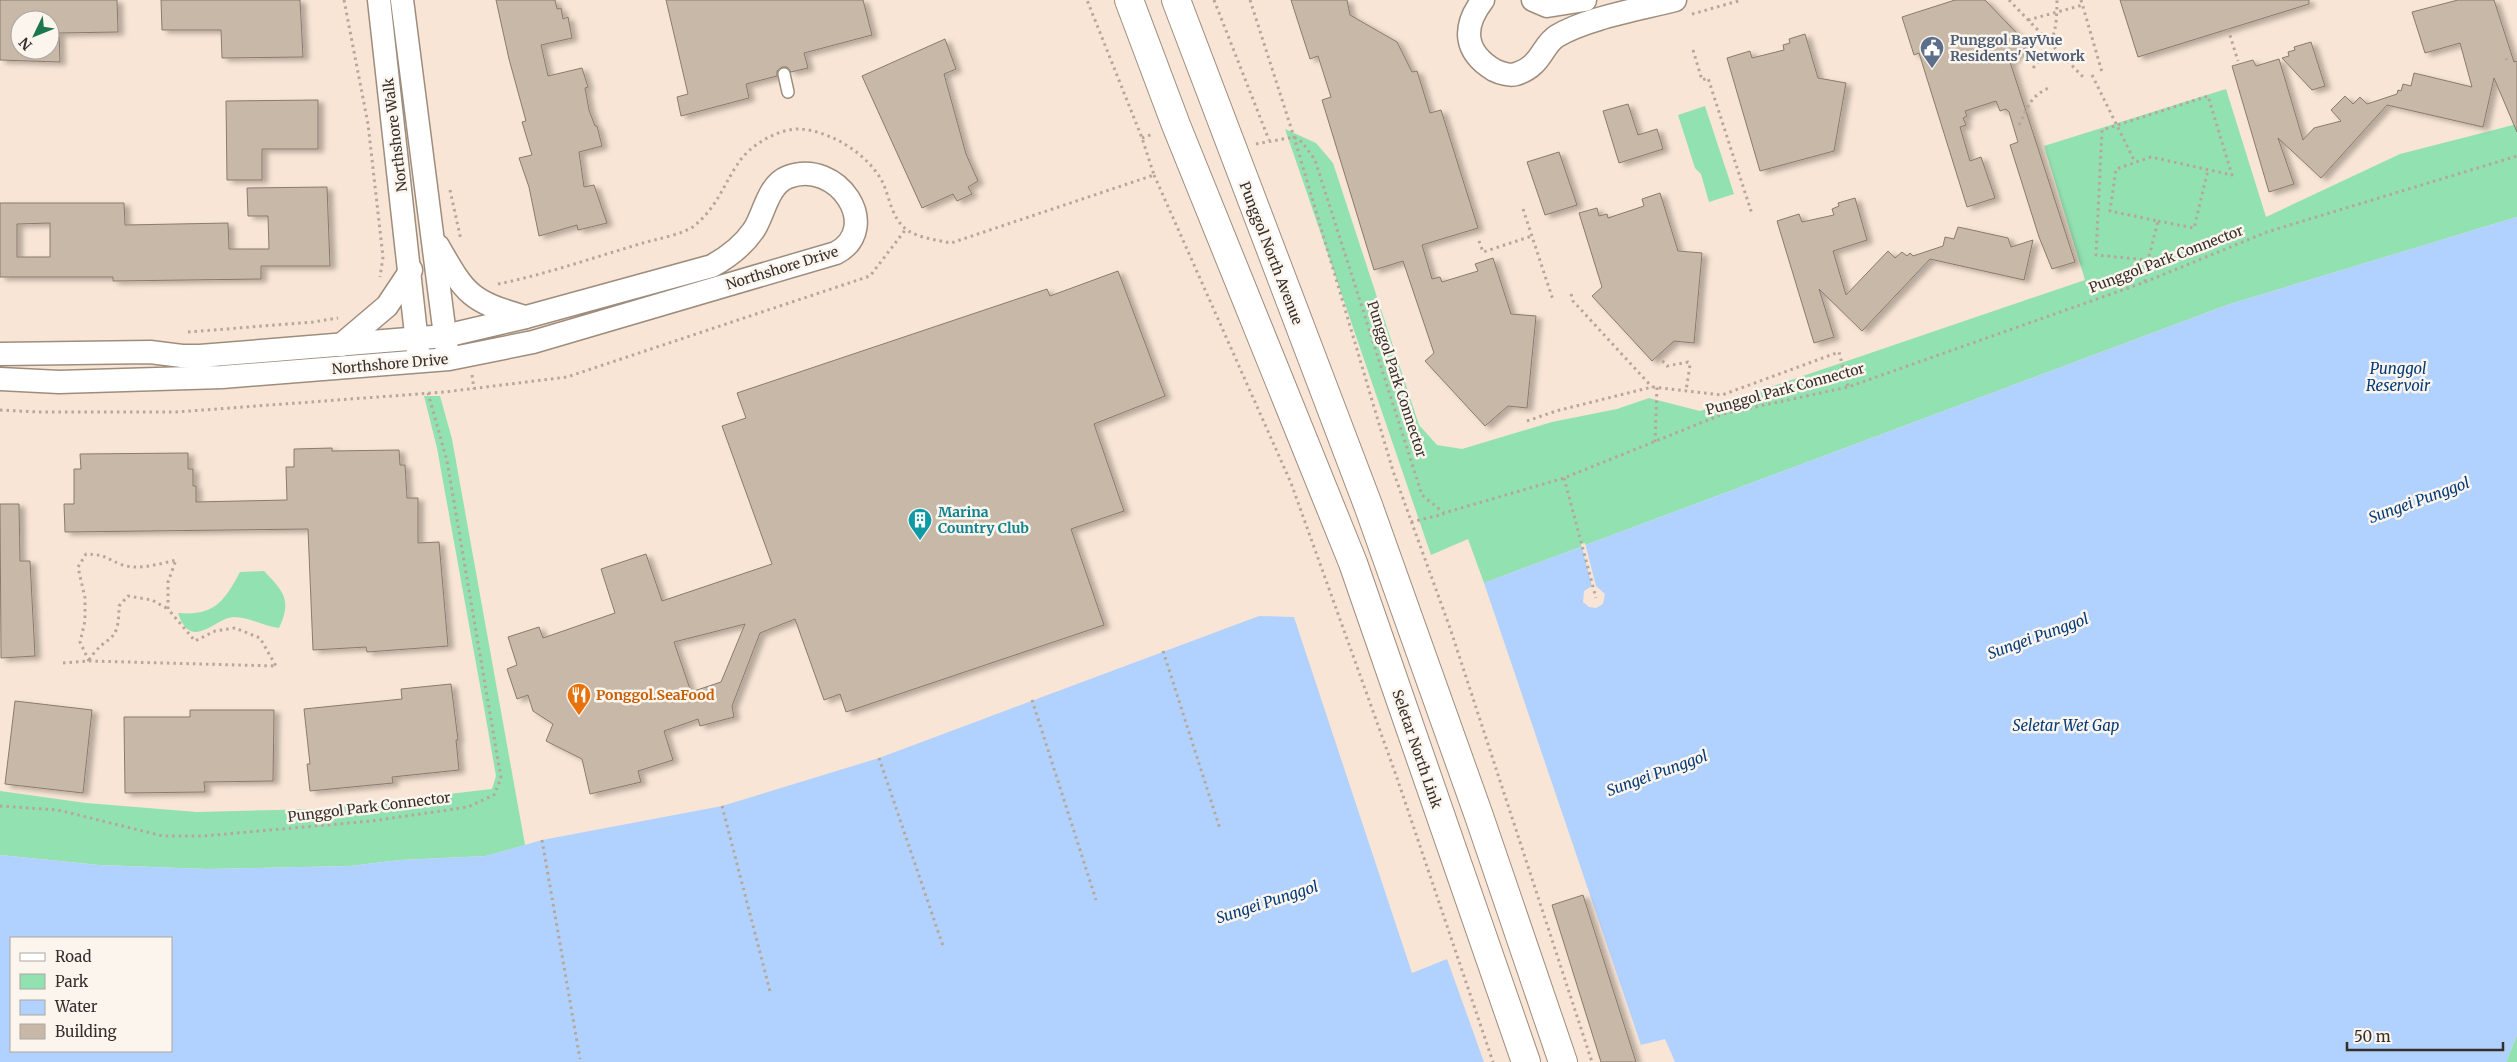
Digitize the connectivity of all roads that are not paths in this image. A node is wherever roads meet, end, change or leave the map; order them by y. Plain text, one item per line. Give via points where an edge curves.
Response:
1 (379, 0) edge
2 (402, 0) edge
3 (1128, 0) edge
4 (1176, 0) edge
5 (1483, 0) edge
6 (1533, 0) edge
7 (1585, 0) edge
8 (1675, 0) edge
9 (784, 74) dead end
10 (788, 92) dead end
11 (432, 235) junction
12 (411, 270) junction
13 (526, 317) junction
14 (444, 336) junction
15 (417, 338) junction
16 (340, 345) junction
17 (0, 354) edge
18 (449, 359) junction
19 (419, 363) junction
20 (201, 366) junction
21 (0, 379) edge
22 (1526, 1062) edge
23 (1564, 1062) edge

1 - 12 street, Northshore Walk
2 - 11 street, Northshore Walk
3 - 22 main road, Seletar North Link via 1353,563
4 - 23 main road, Punggol North Avenue via 1368,505
5 - 8 street via 1472,13 1470,45 1480,62 1499,72 1514,75 1540,59 1556,37 1582,26
6 - 7 street via 1547,6
9 - 10 lane
11 - 13 street, Northshore Walk via 457,278 472,296 490,307
11 - 14 street, Northshore Walk
12 - 15 street, Northshore Walk via 412,311
12 - 16 street via 387,306
13 - 14 street, Northshore Drive
13 - 18 street, Northshore Drive via 712,266 728,257 750,235 770,195 787,177 824,176 844,191 852,205 856,222 854,238 836,253 533,342
14 - 15 street, Northshore Drive
14 - 18 street, Northshore Walk
15 - 16 street, Northshore Drive
15 - 19 street, Northshore Walk
16 - 20 street, Northshore Drive
17 - 20 street, Northshore Drive via 150,352
18 - 19 street, Northshore Drive
19 - 20 street, Northshore Drive via 222,377
20 - 21 street, Northshore Drive via 59,382

